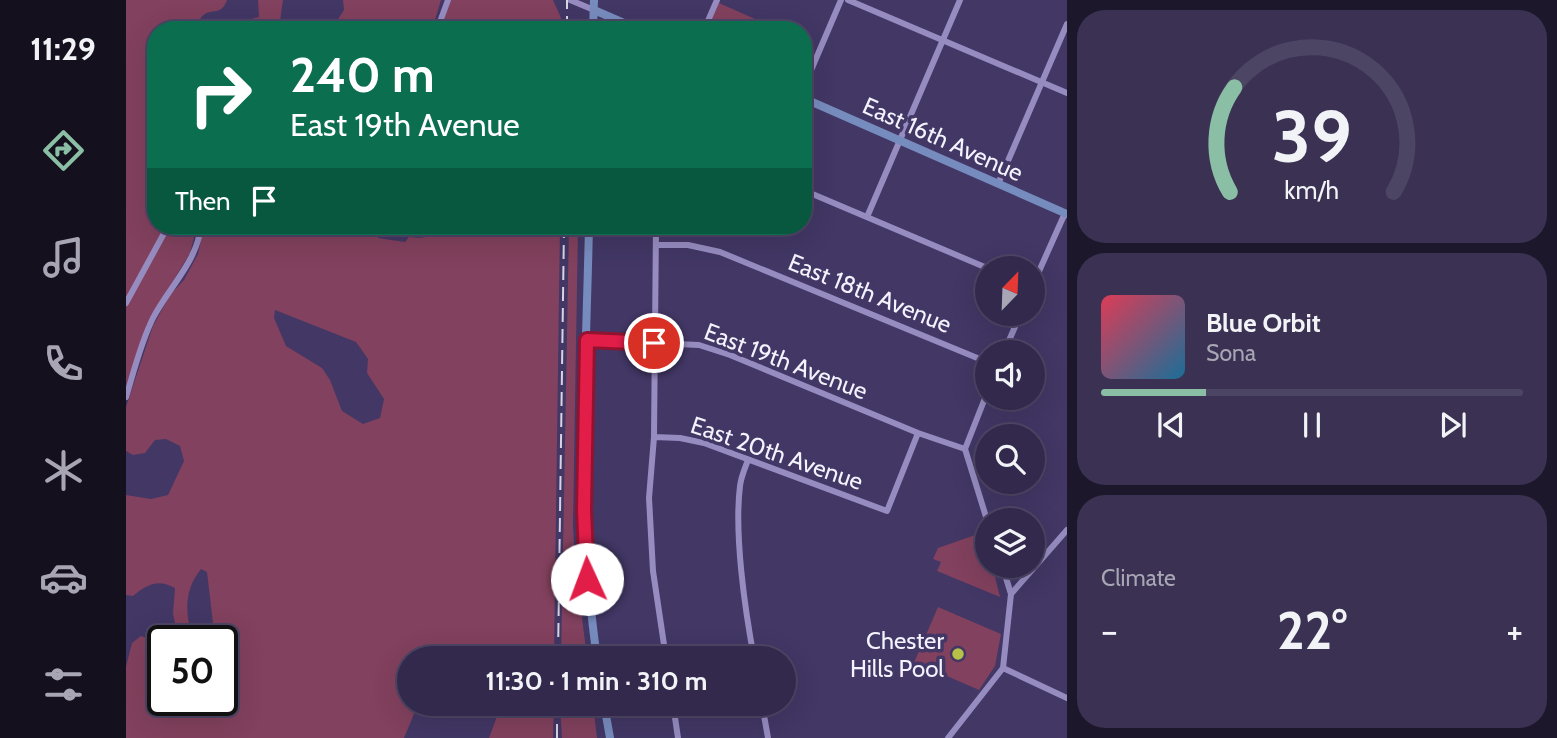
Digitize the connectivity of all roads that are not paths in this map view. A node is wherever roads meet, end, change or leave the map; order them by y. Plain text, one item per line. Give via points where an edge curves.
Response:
1 (448, 0) edge
2 (570, 0) edge
3 (594, 0) edge
4 (717, 0) edge
5 (842, 0) edge
6 (848, 0) edge
7 (960, 0) edge
8 (594, 10) junction
9 (440, 21) edge
10 (593, 21) edge
11 (619, 21) edge
12 (708, 21) edge
13 (1067, 24) edge
14 (942, 41) junction
15 (812, 68) edge
16 (1042, 82) junction
17 (1067, 93) edge
18 (812, 103) edge
19 (901, 141) junction
20 (998, 184) junction
21 (812, 194) edge
22 (1066, 214) edge
23 (867, 217) junction
24 (163, 235) edge
25 (200, 235) edge
26 (589, 235) edge
27 (656, 235) edge
28 (656, 245) junction
29 (1045, 259) edge
30 (975, 263) edge
31 (126, 303) edge
32 (587, 340) junction
33 (654, 343) junction
34 (975, 357) edge
35 (126, 397) edge
36 (980, 410) edge
37 (918, 433) junction
38 (654, 437) junction
39 (965, 449) junction
40 (748, 460) junction
41 (984, 508) edge
42 (1067, 530) edge
43 (1006, 578) edge
44 (1011, 594) junction
45 (595, 646) edge
46 (664, 646) edge
47 (752, 646) edge
48 (1003, 668) junction
49 (1067, 698) edge
50 (606, 716) edge
51 (675, 716) edge
52 (764, 716) edge
53 (610, 738) edge
54 (678, 738) edge
55 (768, 738) edge
56 (948, 738) edge

1 - 9 street
2 - 8 street
3 - 8 main road
4 - 12 street
5 - 15 street
6 - 14 street
7 - 14 street
8 - 10 main road
8 - 11 main road
13 - 16 street
14 - 16 street
14 - 19 street
16 - 17 street
16 - 20 street
18 - 19 main road, East 16th Avenue
19 - 20 main road, East 16th Avenue
19 - 23 street
20 - 22 main road, East 16th Avenue
21 - 23 street
22 - 29 street
23 - 30 street
24 - 31 street
25 - 35 street via 153,319
26 - 32 main road
27 - 28 street
28 - 33 street
28 - 34 street, East 18th Avenue via 720,252
32 - 33 street, East 19th Avenue
32 - 45 main road via 584,510
33 - 37 street, East 19th Avenue via 720,351
33 - 38 street
36 - 39 street
37 - 39 street, East 19th Avenue
37 - 40 street, East 20th Avenue via 887,511
38 - 40 street, East 20th Avenue via 704,443
38 - 46 street via 649,498
39 - 41 street
40 - 47 street via 740,485 740,532
42 - 44 street
43 - 44 street
44 - 48 street
48 - 49 street
48 - 56 street
50 - 53 main road
51 - 54 street
52 - 55 street

